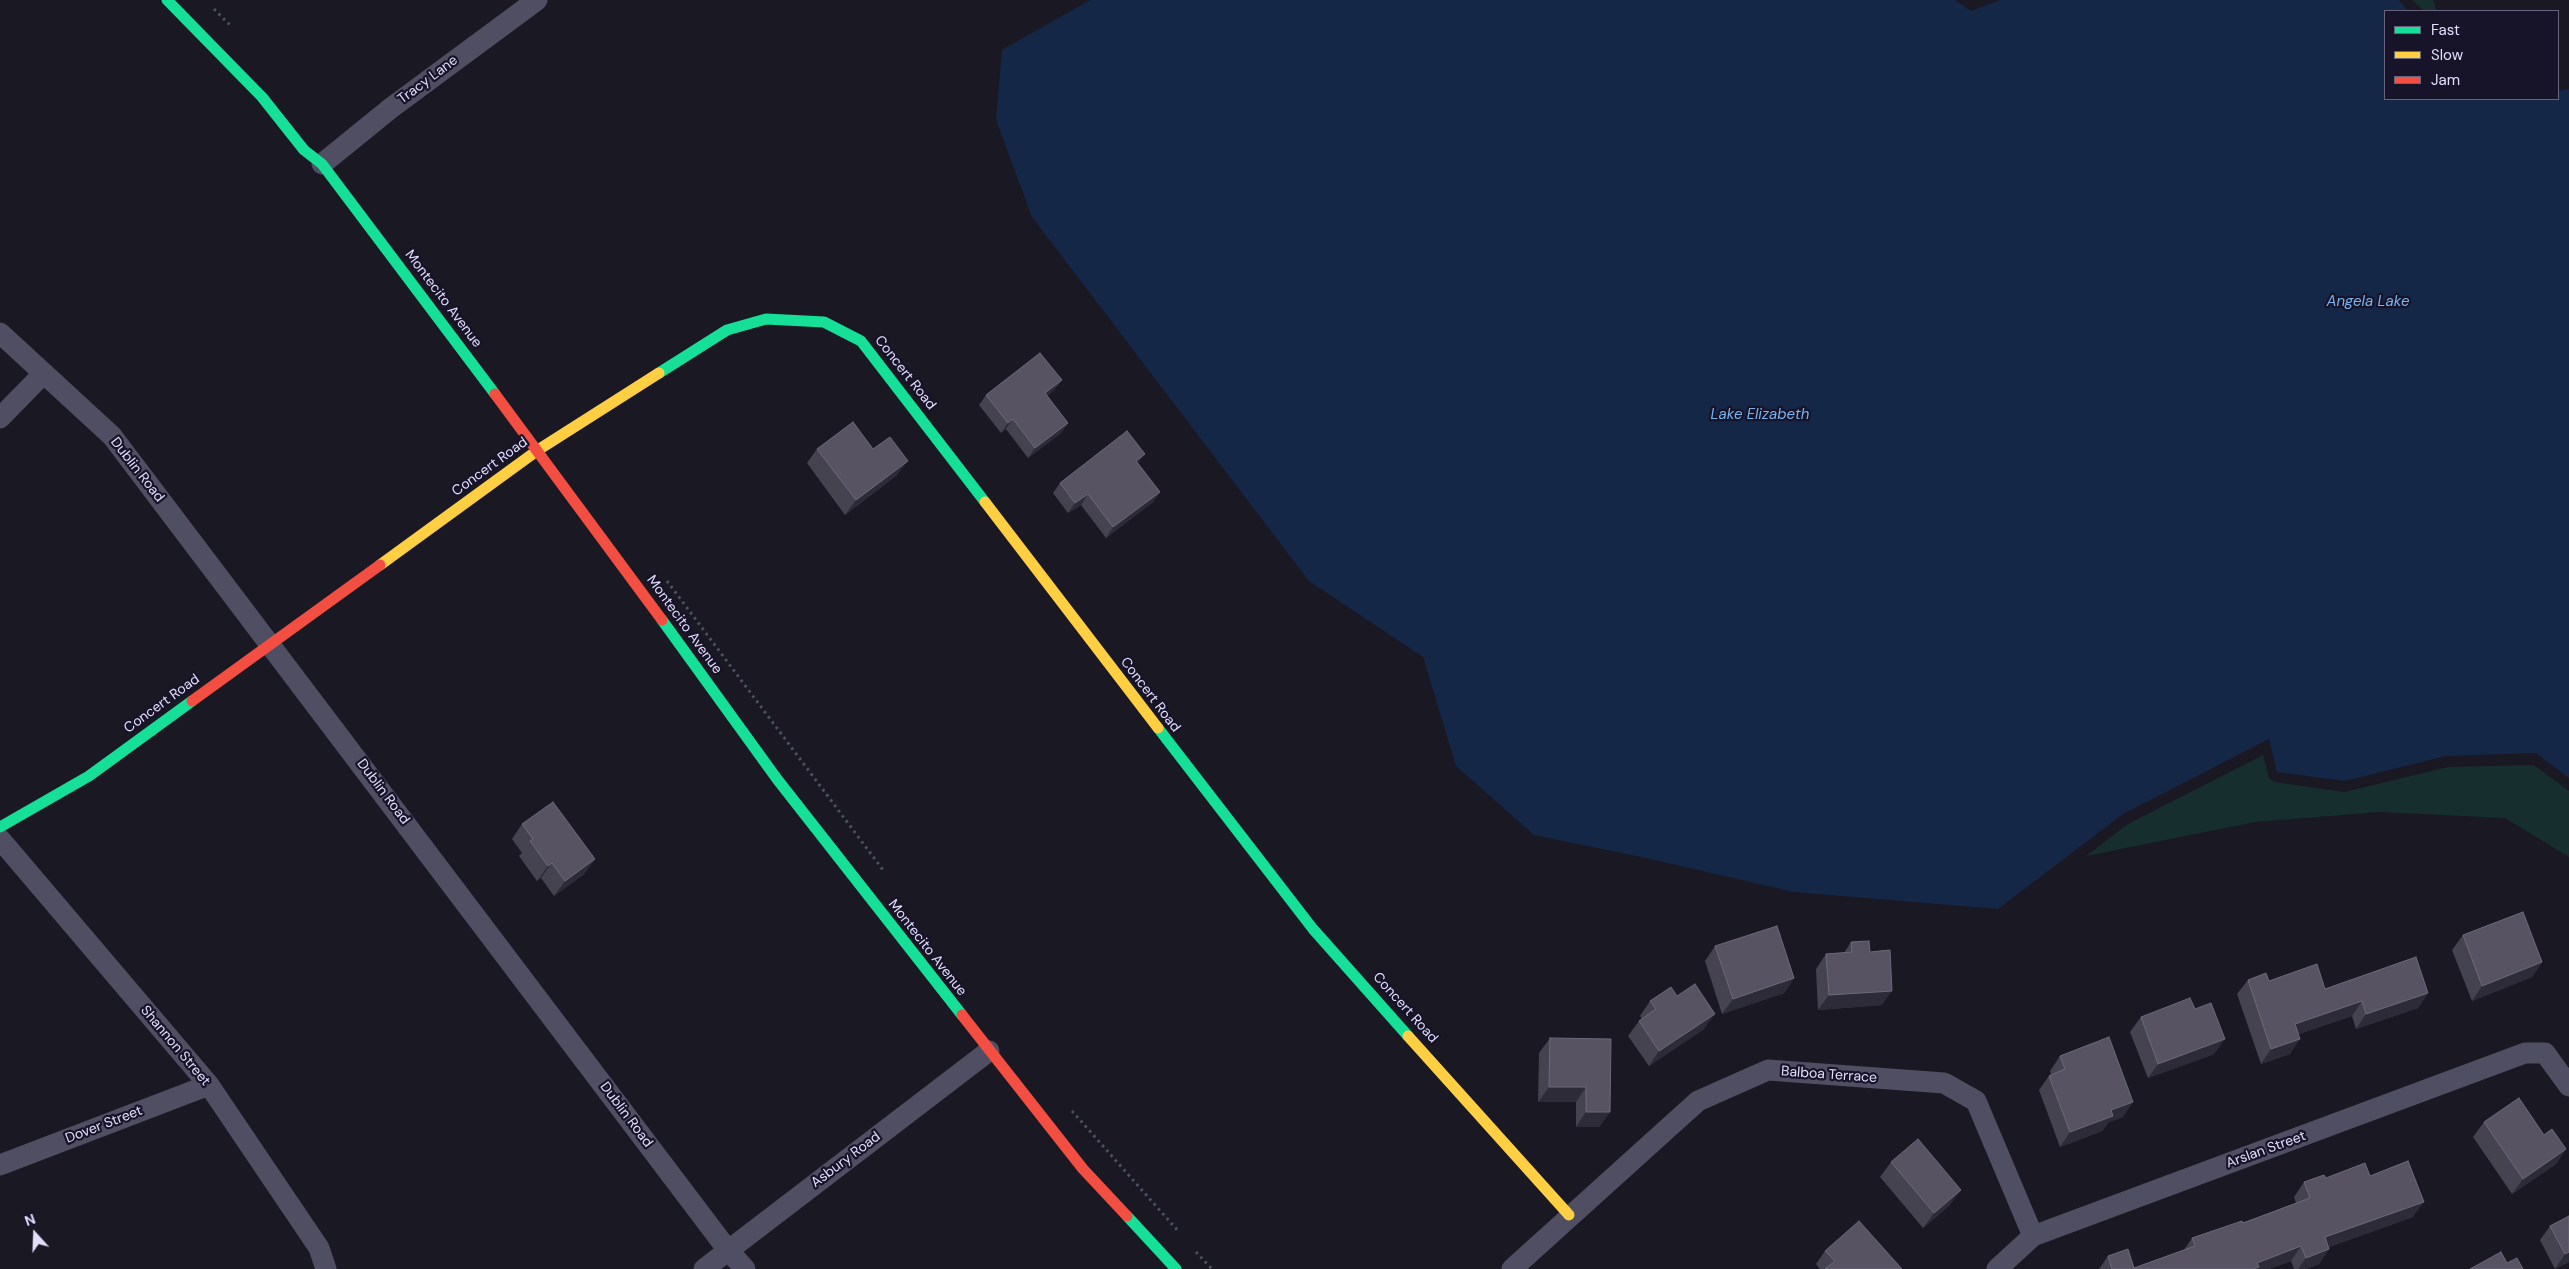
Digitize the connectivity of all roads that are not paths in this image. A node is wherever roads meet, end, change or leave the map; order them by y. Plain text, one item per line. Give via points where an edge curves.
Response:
1 (167, 0) edge
2 (537, 0) edge
3 (322, 164) junction
4 (0, 333) edge
5 (44, 373) junction
6 (0, 418) edge
7 (538, 450) junction
8 (271, 644) junction
9 (0, 827) edge
10 (0, 839) edge
11 (989, 1051) junction
12 (209, 1086) junction
13 (2569, 1086) edge
14 (0, 1165) edge
15 (1569, 1216) junction
16 (2033, 1236) junction
17 (727, 1249) junction
18 (326, 1269) edge
19 (704, 1269) edge
20 (745, 1269) edge
21 (1176, 1269) edge
22 (1512, 1269) edge
23 (1997, 1269) edge

1 - 3 street, Montecito Avenue via 262,97 304,150
2 - 3 street, Tracy Lane via 391,108
3 - 7 street, Montecito Avenue
4 - 5 street, Dublin Road
5 - 6 street
5 - 8 street, Dublin Road via 112,436
7 - 8 street, Concert Road
7 - 11 street, Montecito Avenue via 777,779
7 - 15 street, Concert Road via 727,330 766,319 824,322 861,341 1313,929
8 - 9 street, Concert Road via 89,776
8 - 17 street, Dublin Road
10 - 12 street, Shannon Street
11 - 17 street, Asbury Road
11 - 21 street, Montecito Avenue via 1083,1169
12 - 14 street, Dover Street
12 - 18 street, Shannon Street via 318,1248
13 - 16 street, Arslan Street via 2545,1053 2525,1053
15 - 16 street, Balboa Terrace via 1698,1101 1768,1070 1944,1083 1976,1101
15 - 22 street, Balboa Terrace
16 - 23 street, Arslan Street
17 - 19 street, Asbury Road
17 - 20 street, Dublin Road

